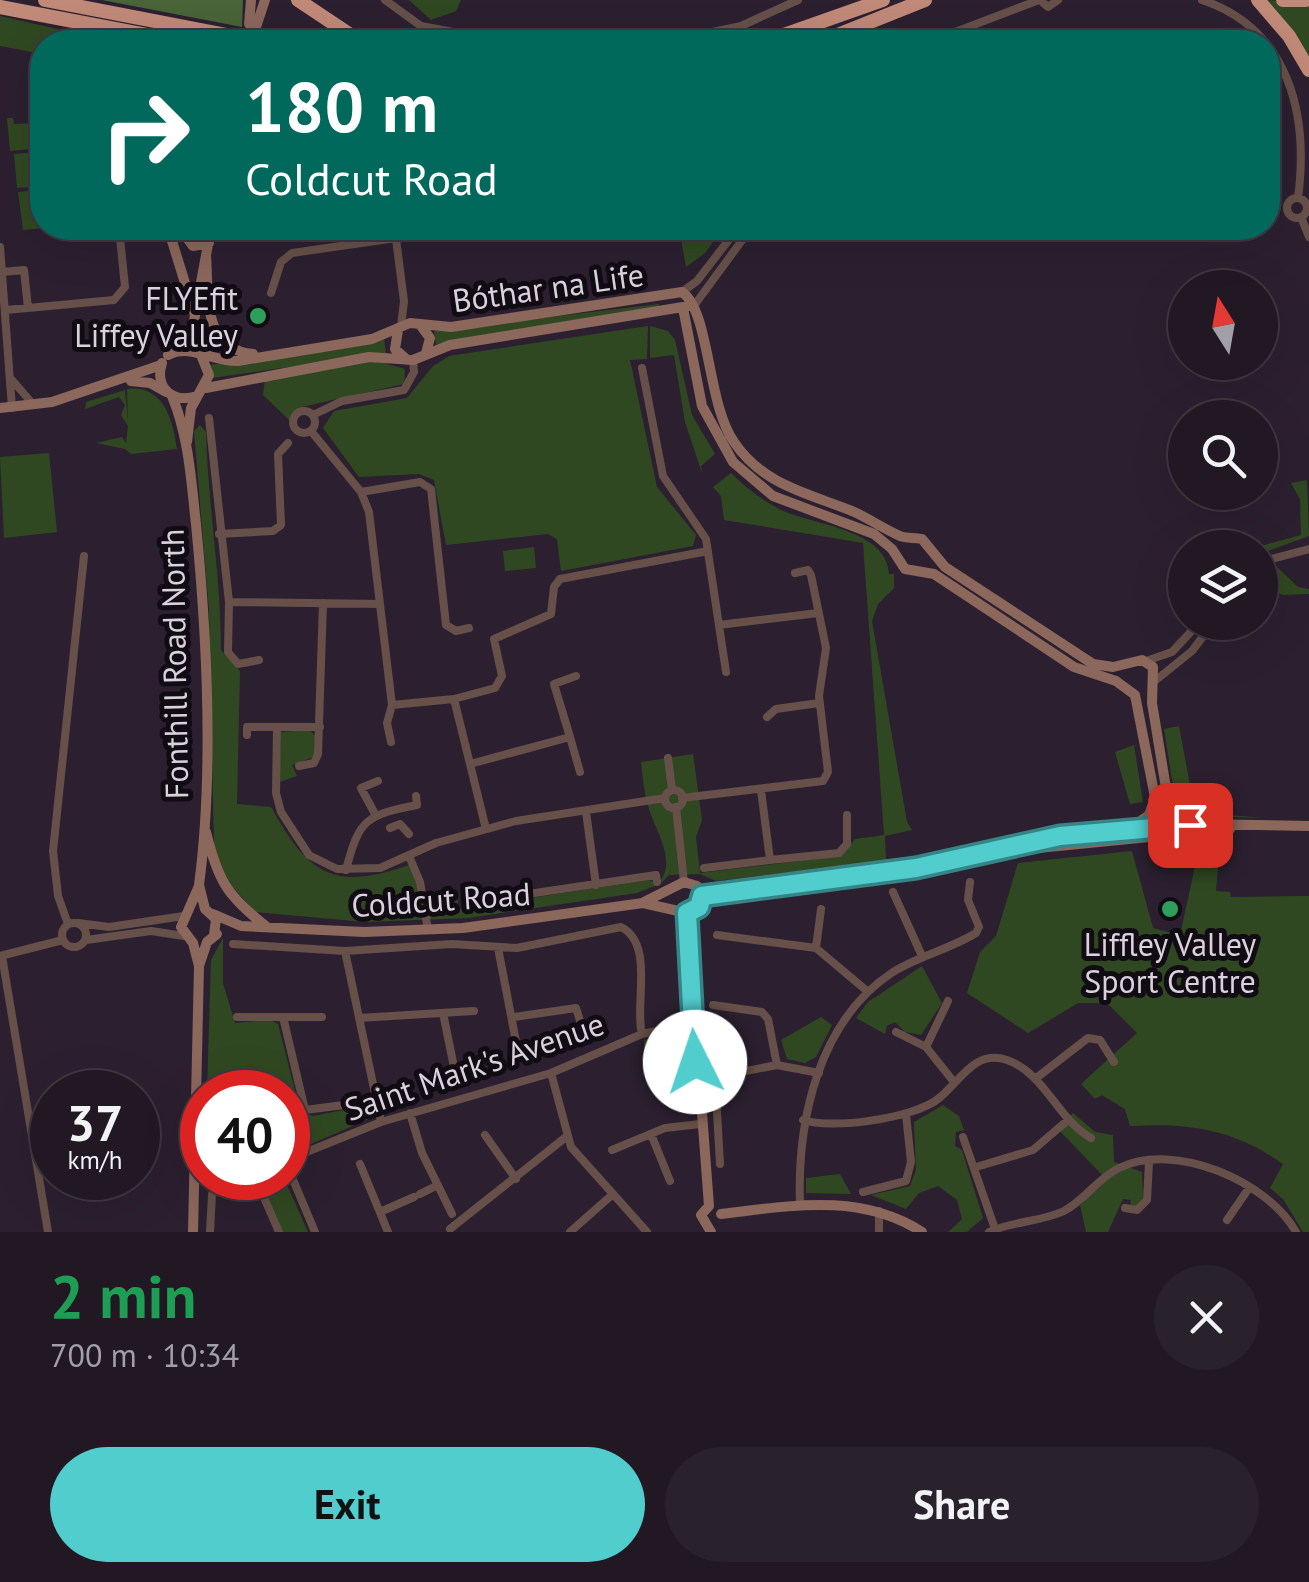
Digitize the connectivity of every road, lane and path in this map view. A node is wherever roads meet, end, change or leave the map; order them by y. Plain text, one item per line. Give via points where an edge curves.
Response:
1 (45, 0) edge
2 (250, 0) edge
3 (265, 0) edge
4 (298, 0) edge
5 (385, 0) edge
6 (798, 0) edge
7 (884, 0) edge
8 (925, 0) edge
9 (1039, 0) edge
10 (1058, 0) edge
11 (1202, 0) edge
12 (1283, 0) edge
13 (1306, 0) edge
14 (1261, 3) edge
15 (0, 7) edge
16 (19, 10) junction
17 (87, 30) edge
18 (122, 30) edge
19 (194, 30) edge
20 (245, 30) edge
21 (248, 30) edge
22 (343, 30) edge
23 (442, 30) edge
24 (722, 30) edge
25 (798, 30) edge
26 (850, 30) edge
27 (960, 30) edge
28 (1256, 30) edge
29 (1280, 59) edge
30 (1309, 70) edge
31 (1298, 198) junction
32 (1301, 217) junction
33 (1309, 238) edge
34 (120, 240) edge
35 (171, 240) edge
36 (189, 240) edge
37 (209, 240) edge
38 (383, 240) edge
39 (396, 240) edge
40 (727, 240) edge
41 (742, 240) edge
42 (0, 247) edge
43 (208, 249) junction
44 (2, 274) edge
45 (682, 292) junction
46 (271, 293) dead end
47 (114, 300) junction
48 (404, 301) junction
49 (696, 303) junction
50 (28, 308) junction
51 (682, 308) junction
52 (6, 310) junction
53 (115, 312) dead end
54 (194, 320) junction
55 (418, 324) junction
56 (400, 328) junction
57 (4, 336) edge
58 (283, 352) junction
59 (198, 353) junction
60 (426, 353) junction
61 (165, 360) junction
62 (410, 360) junction
63 (642, 368) dead end
64 (10, 376) junction
65 (125, 380) junction
66 (201, 392) junction
67 (170, 395) junction
68 (36, 406) junction
69 (6, 408) edge
70 (313, 415) junction
71 (210, 418) dead end
72 (311, 431) junction
73 (187, 442) junction
74 (288, 443) dead end
75 (361, 492) junction
76 (220, 534) junction
77 (906, 538) junction
78 (929, 548) junction
79 (1309, 549) edge
80 (708, 551) junction
81 (84, 556) dead end
82 (896, 558) junction
83 (1278, 558) edge
84 (918, 570) junction
85 (796, 572) dead end
86 (229, 602) junction
87 (322, 603) junction
88 (380, 604) junction
89 (818, 613) junction
90 (719, 625) junction
91 (468, 628) dead end
92 (1183, 640) edge
93 (1200, 640) edge
94 (258, 660) dead end
95 (1146, 662) junction
96 (1128, 664) junction
97 (726, 672) dead end
98 (576, 676) dead end
99 (1155, 683) junction
100 (1128, 688) junction
101 (454, 699) junction
102 (819, 703) junction
103 (392, 705) junction
104 (767, 717) dead end
105 (320, 727) junction
106 (277, 728) junction
107 (248, 735) dead end
108 (570, 737) junction
109 (391, 742) dead end
110 (668, 758) dead end
111 (470, 764) junction
112 (299, 766) dead end
113 (580, 772) dead end
114 (378, 781) dead end
115 (1166, 788) junction
116 (672, 790) junction
117 (762, 790) junction
118 (416, 796) dead end
119 (1155, 797) junction
120 (665, 798) junction
121 (682, 798) junction
122 (676, 807) junction
123 (398, 809) junction
124 (586, 812) junction
125 (374, 814) junction
126 (847, 816) dead end
127 (202, 818) junction
128 (1198, 824) junction
129 (1309, 826) edge
130 (1236, 828) junction
131 (486, 829) junction
132 (1121, 830) junction
133 (1166, 830) junction
134 (408, 834) dead end
135 (983, 853) junction
136 (409, 856) junction
137 (770, 860) junction
138 (704, 868) dead end
139 (346, 870) junction
140 (657, 882) dead end
141 (684, 882) junction
142 (970, 882) dead end
143 (199, 885) junction
144 (596, 885) junction
145 (673, 890) junction
146 (893, 892) dead end
147 (702, 896) junction
148 (467, 903) dead end
149 (644, 903) junction
150 (674, 908) junction
151 (822, 909) dead end
152 (208, 911) junction
153 (687, 913) junction
154 (185, 915) junction
155 (73, 924) junction
156 (427, 924) junction
157 (241, 926) junction
158 (268, 928) junction
159 (718, 935) dead end
160 (188, 939) junction
161 (210, 939) junction
162 (63, 940) junction
163 (86, 940) junction
164 (233, 944) dead end
165 (498, 948) junction
166 (816, 948) junction
167 (345, 951) junction
168 (1, 956) edge
169 (922, 956) junction
170 (199, 966) junction
171 (866, 991) junction
172 (948, 1001) dead end
173 (713, 1005) dead end
174 (474, 1011) dead end
175 (443, 1013) junction
176 (283, 1016) junction
177 (322, 1016) dead end
178 (237, 1017) dead end
179 (514, 1017) junction
180 (359, 1018) junction
181 (692, 1024) junction
182 (896, 1032) dead end
183 (642, 1034) junction
184 (586, 1040) dead end
185 (926, 1047) junction
186 (520, 1057) dead end
187 (1114, 1062) dead end
188 (777, 1065) junction
189 (455, 1072) dead end
190 (552, 1073) junction
191 (819, 1073) junction
192 (1036, 1080) junction
193 (954, 1082) junction
194 (375, 1101) junction
195 (410, 1113) junction
196 (906, 1114) junction
197 (804, 1120) junction
198 (1068, 1120) junction
199 (381, 1122) junction
200 (700, 1124) junction
201 (485, 1134) dead end
202 (651, 1134) junction
203 (566, 1138) junction
204 (963, 1138) dead end
205 (1091, 1138) dead end
206 (612, 1150) dead end
207 (1149, 1162) junction
208 (360, 1164) dead end
209 (720, 1164) dead end
210 (976, 1167) junction
211 (516, 1179) junction
212 (670, 1181) dead end
213 (438, 1186) junction
214 (1248, 1188) junction
215 (863, 1192) dead end
216 (614, 1194) junction
217 (800, 1205) junction
218 (709, 1206) junction
219 (1125, 1208) dead end
220 (879, 1211) junction
221 (380, 1212) junction
222 (452, 1214) dead end
223 (721, 1214) junction
224 (1227, 1220) dead end
225 (450, 1229) dead end
226 (711, 1229) edge
227 (992, 1230) edge
228 (48, 1232) edge
229 (194, 1232) edge
230 (210, 1232) edge
231 (279, 1232) edge
232 (315, 1232) edge
233 (388, 1232) edge
234 (570, 1232) edge
235 (647, 1232) edge
236 (879, 1232) edge
237 (922, 1232) edge
238 (1296, 1232) edge

1 - 19 highway
2 - 20 street
3 - 21 street
4 - 22 highway
5 - 23 street via 421,26
6 - 24 street
7 - 25 highway
8 - 26 highway
9 - 10 street via 1050,7
9 - 27 street
11 - 28 street
12 - 13 highway
14 - 30 highway
15 - 16 highway
16 - 17 highway
16 - 18 highway
29 - 31 street via 1289,70 1302,158
31 - 32 street via 1307,206
31 - 32 street via 1288,209
32 - 33 street
34 - 47 street via 125,287
35 - 54 street, Fonthill Road North
36 - 43 street
37 - 43 street, Fonthill Road North
38 - 46 street via 287,255
39 - 48 street
40 - 45 street
41 - 49 street
42 - 44 street
43 - 54 street, Fonthill Road North
43 - 58 street via 209,308 220,340 248,354
44 - 50 street via 24,270
44 - 52 street
45 - 49 street, Bóthar na Life
45 - 51 street, Bóthar na Life
45 - 55 street, Bóthar na Life via 451,327
47 - 50 street
47 - 53 street
48 - 55 street
48 - 56 street
49 - 51 street, Bóthar na Life
49 - 77 street via 715,402 745,456 787,488
50 - 52 street
51 - 60 street, Bóthar na Life
51 - 82 street, Bóthar na Life via 710,425 744,474 786,502 874,534
52 - 57 street
54 - 59 street, Fonthill Road North
54 - 61 street, Fonthill Road North
55 - 56 street, Bóthar na Life
55 - 60 street, Bóthar na Life via 430,338
56 - 58 street, Bóthar na Life via 372,339
56 - 62 street via 395,349
57 - 64 street
58 - 59 street, Bóthar na Life via 227,361
59 - 61 street via 184,349
59 - 66 street, Fonthill Road North via 209,368
60 - 62 street, Bóthar na Life
61 - 65 street
61 - 67 street, Fonthill Road North via 160,380
62 - 66 street, Bóthar na Life via 368,357
62 - 70 street via 414,372 404,390 342,401
63 - 80 street via 663,476 702,528
64 - 68 street
64 - 69 street
65 - 67 street via 150,383
65 - 68 street
66 - 67 street
66 - 73 street, Fonthill Road North
67 - 73 street, Fonthill Road North
68 - 69 street
70 - 72 street
70 - 72 street via 300,412 293,420 298,432
71 - 76 street
72 - 75 street
73 - 127 street, Fonthill Road North via 204,641
74 - 76 street via 278,454 281,525
75 - 88 street via 374,535
75 - 91 street via 420,482 429,487 446,625
76 - 86 street
77 - 78 street via 920,538
77 - 82 street
78 - 84 street
78 - 96 street via 945,567 1083,659 1106,667
79 - 83 street
80 - 90 street
80 - 101 street via 560,580 551,614 494,639 498,686
81 - 155 street via 53,852 58,896
82 - 84 street, Bóthar na Life
84 - 100 street, Bóthar na Life via 944,580 1083,672
85 - 89 street via 808,570
86 - 87 street
86 - 94 street via 230,656 238,664
87 - 88 street
87 - 105 street
88 - 103 street
89 - 90 street
89 - 102 street via 826,662
90 - 97 street
92 - 95 street
93 - 99 street
95 - 96 street
95 - 99 street via 1156,672
96 - 100 street
98 - 108 street via 554,684
99 - 100 street via 1141,694
99 - 115 street via 1152,703
100 - 119 street via 1137,700
101 - 103 street
101 - 111 street
102 - 104 street via 776,709
102 - 117 street via 828,772 823,782
103 - 109 street
105 - 106 street
105 - 112 street via 317,760
106 - 107 street via 247,727
106 - 139 street via 281,812 310,855
108 - 111 street
108 - 113 street
110 - 116 street
111 - 131 street
114 - 125 street via 361,788
115 - 128 street via 1180,815
115 - 133 street
116 - 120 street
116 - 121 street
117 - 121 street
117 - 137 street
118 - 123 street via 416,805
119 - 132 street via 1145,820
119 - 133 street
120 - 122 street
120 - 124 street
121 - 122 street
122 - 141 street
123 - 125 street
123 - 134 street via 395,826
124 - 131 street
124 - 144 street
125 - 139 street via 360,826
126 - 137 street via 848,844 839,853
127 - 143 street, Fonthill Road North
127 - 158 street via 222,884
128 - 130 street
128 - 133 street
129 - 130 street
130 - 133 street
131 - 136 street
132 - 133 street
132 - 135 street
133 - 135 street
135 - 147 street
136 - 139 street via 380,868
136 - 156 street
137 - 138 street
140 - 144 street via 656,875
141 - 145 street, Coldcut Road
141 - 147 street
142 - 169 street via 976,933
143 - 152 street, Fonthill Road North
143 - 154 street, Fonthill Road North
144 - 148 street
145 - 149 street, Coldcut Road
145 - 150 street
146 - 169 street
147 - 153 street via 699,907
149 - 150 street, Coldcut Road
149 - 156 street, Coldcut Road
150 - 153 street, Coldcut Road
151 - 166 street
152 - 154 street
152 - 157 street
152 - 161 street, Fonthill Road North via 217,924
153 - 181 street
154 - 155 street
154 - 160 street, Fonthill Road North
155 - 162 street
155 - 163 street via 86,932
156 - 158 street, Coldcut Road
157 - 158 street, Coldcut Road
157 - 161 street
159 - 166 street
160 - 161 street
160 - 163 street via 151,932
160 - 170 street, Fonthill Road North
161 - 170 street, Fonthill Road North
162 - 163 street via 74,948
162 - 168 street
164 - 167 street
165 - 167 street
165 - 179 street
165 - 183 street via 617,926 628,930 642,971
166 - 171 street
167 - 180 street
168 - 228 street
169 - 171 street
170 - 229 street, Fonthill Road North
171 - 191 street
172 - 185 street
173 - 188 street via 762,1012
174 - 175 street
175 - 180 street
175 - 189 street
176 - 177 street
176 - 178 street
176 - 194 street via 305,1110
179 - 184 street via 576,1008
179 - 186 street
180 - 194 street
181 - 183 street, Saint Mark's Avenue
181 - 200 street
182 - 185 street
183 - 190 street, Saint Mark's Avenue
185 - 193 street
187 - 192 street via 1100,1040 1088,1038
188 - 191 street
188 - 209 street via 712,1082
190 - 195 street, Saint Mark's Avenue
190 - 203 street
191 - 197 street
192 - 193 street via 1022,1066 988,1058
192 - 198 street
193 - 196 street
194 - 199 street
195 - 199 street, Saint Mark's Avenue
195 - 213 street
196 - 197 street via 822,1124
196 - 215 street via 906,1181
197 - 217 street
198 - 205 street
198 - 210 street via 1033,1150
199 - 232 street, Saint Mark's Avenue via 290,1163
200 - 202 street
200 - 218 street
201 - 211 street
202 - 206 street
202 - 212 street
203 - 211 street
203 - 216 street
204 - 210 street
207 - 214 street via 1202,1165
207 - 219 street via 1147,1200 1137,1210
207 - 227 street via 1122,1166 1059,1213
208 - 221 street
210 - 227 street
211 - 225 street
213 - 221 street
213 - 222 street
214 - 224 street
214 - 238 street via 1280,1209
216 - 234 street
216 - 235 street
217 - 220 street
217 - 223 street
218 - 223 street
218 - 226 street via 701,1214
220 - 236 street
220 - 237 street
221 - 233 street
223 - 226 street
230 - 231 street via 212,1194 245,1178 258,1184

